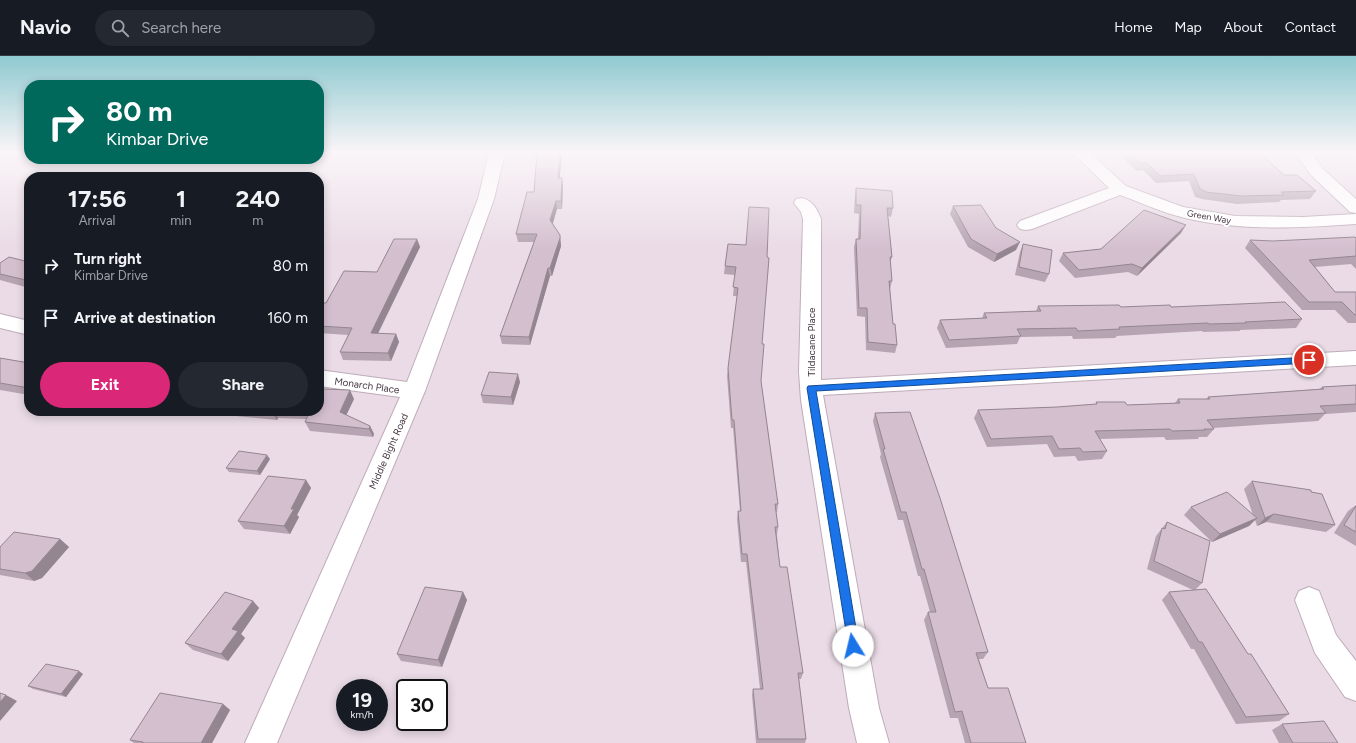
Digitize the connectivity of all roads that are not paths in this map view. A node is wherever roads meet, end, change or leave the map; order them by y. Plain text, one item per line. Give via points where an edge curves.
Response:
1 (489, 185) edge
2 (1116, 185) edge
3 (1331, 185) edge
4 (1120, 189) junction
5 (802, 203) dead end
6 (1356, 208) edge
7 (1356, 219) edge
8 (1026, 225) dead end
9 (0, 321) edge
10 (24, 327) edge
11 (1356, 358) edge
12 (324, 379) edge
13 (811, 388) junction
14 (414, 392) junction
15 (1310, 600) dead end
16 (1356, 686) edge
17 (262, 743) edge
18 (873, 743) edge

1 - 14 street, Middle Bight Road
2 - 4 street, Green Way
3 - 6 street
4 - 7 street, Green Way via 1179,211 1235,221 1303,222
4 - 8 street
5 - 13 street, Tildacane Place via 809,210 812,219
9 - 10 street
11 - 13 street
12 - 14 street, Monarch Place
13 - 18 street, Tildacane Place via 864,708
14 - 17 street, Middle Bight Road
15 - 16 street via 1325,643

